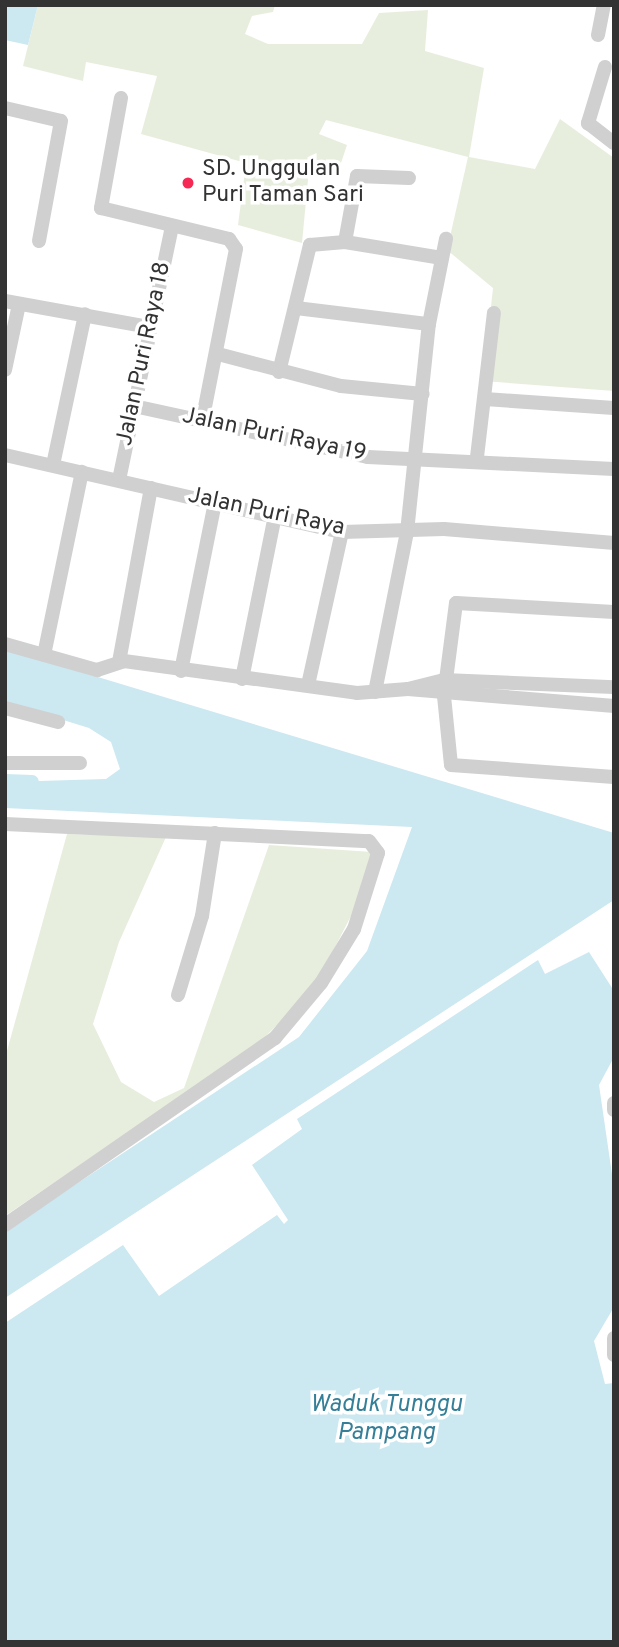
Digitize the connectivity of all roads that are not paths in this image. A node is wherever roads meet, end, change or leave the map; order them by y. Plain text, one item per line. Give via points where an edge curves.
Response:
1 (604, 5) edge
2 (598, 35) dead end
3 (605, 68) dead end
4 (121, 98) dead end
5 (5, 108) edge
6 (614, 142) edge
7 (408, 178) dead end
8 (172, 227) junction
9 (446, 239) dead end
10 (39, 241) dead end
11 (345, 242) junction
12 (442, 258) junction
13 (12, 303) edge
14 (296, 308) junction
15 (494, 313) dead end
16 (85, 314) junction
17 (429, 324) junction
18 (150, 327) junction
19 (218, 354) junction
20 (5, 370) edge
21 (279, 372) junction
22 (423, 394) junction
23 (485, 399) junction
24 (134, 406) junction
25 (614, 408) edge
26 (202, 422) junction
27 (5, 455) edge
28 (477, 457) junction
29 (416, 458) junction
30 (53, 465) junction
31 (614, 469) edge
32 (82, 472) junction
33 (118, 480) junction
34 (151, 488) junction
35 (215, 502) junction
36 (275, 516) junction
37 (342, 532) junction
38 (407, 532) junction
39 (614, 543) edge
40 (614, 612) edge
41 (5, 644) edge
42 (44, 655) junction
43 (119, 662) junction
44 (181, 671) junction
45 (242, 679) junction
46 (444, 680) junction
47 (308, 685) junction
48 (614, 687) edge
49 (408, 689) junction
50 (375, 692) junction
51 (444, 696) junction
52 (614, 706) edge
53 (5, 708) edge
54 (58, 722) dead end
55 (5, 762) edge
56 (80, 763) dead end
57 (614, 777) edge
58 (5, 824) edge
59 (215, 833) junction
60 (177, 995) dead end
61 (614, 1103) edge
62 (614, 1110) edge
63 (5, 1225) edge
64 (614, 1338) edge
65 (614, 1355) edge

1 - 2 street
3 - 6 street via 588,124
4 - 8 street via 102,208
5 - 10 street via 61,121
7 - 11 street via 357,176
8 - 18 street, Jalan Puri Raya 18
8 - 19 street via 234,243
9 - 12 street
11 - 12 street
11 - 14 street via 313,243
12 - 17 street
13 - 16 street
13 - 20 street
14 - 17 street
14 - 21 street
15 - 23 street
16 - 18 street
16 - 30 street
17 - 22 street
18 - 24 street, Jalan Puri Raya 18
19 - 21 street
19 - 26 street
21 - 22 street
22 - 29 street
23 - 25 street
23 - 28 street
24 - 26 street, Jalan Puri Raya 19
24 - 33 street, Jalan Puri Raya 18
26 - 29 street, Jalan Puri Raya 19 via 353,454
27 - 30 street, Jalan Puri Raya
28 - 29 street, Jalan Puri Raya 19
28 - 31 street, Jalan Puri Raya 19
29 - 38 street
30 - 32 street, Jalan Puri Raya
32 - 33 street, Jalan Puri Raya
32 - 42 street
33 - 34 street, Jalan Puri Raya
34 - 35 street, Jalan Puri Raya
34 - 43 street
35 - 36 street, Jalan Puri Raya
35 - 44 street
36 - 37 street, Jalan Puri Raya
36 - 45 street
37 - 38 street, Jalan Puri Raya
37 - 47 street
38 - 39 street, Jalan Puri Raya
38 - 50 street
40 - 46 street via 459,601
41 - 42 street
42 - 43 street via 97,670
43 - 44 street
44 - 45 street
45 - 47 street
46 - 48 street
46 - 49 street
46 - 51 street
47 - 50 street
49 - 50 street
49 - 51 street
51 - 52 street
51 - 57 street via 451,765
53 - 54 street
55 - 56 street
58 - 59 street
59 - 60 street via 202,916
59 - 63 street via 377,845 377,867 354,929 321,983 275,1038
61 - 62 street
64 - 65 street

